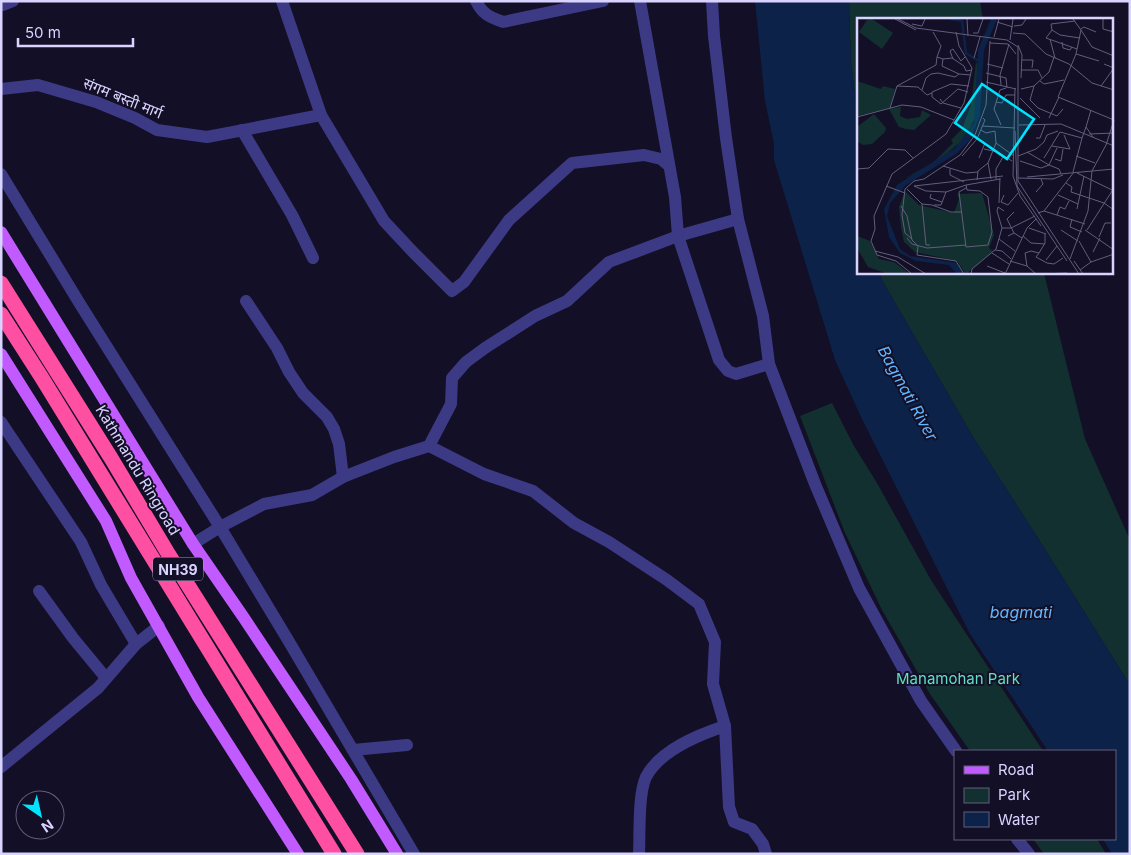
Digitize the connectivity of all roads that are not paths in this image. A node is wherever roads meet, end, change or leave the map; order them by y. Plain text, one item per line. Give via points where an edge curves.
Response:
1 (13, 1) edge
2 (282, 1) edge
3 (476, 1) edge
4 (603, 1) edge
5 (640, 1) edge
6 (712, 1) edge
7 (1, 4) edge
8 (1, 89) edge
9 (321, 115) junction
10 (242, 130) junction
11 (668, 165) junction
12 (1, 174) edge
13 (738, 219) junction
14 (1, 232) edge
15 (678, 236) junction
16 (313, 258) dead end
17 (1, 284) edge
18 (246, 301) dead end
19 (1, 314) edge
20 (1, 354) edge
21 (769, 364) junction
22 (1, 422) edge
23 (429, 446) junction
24 (343, 477) junction
25 (220, 526) junction
26 (194, 544) junction
27 (39, 591) dead end
28 (159, 626) junction
29 (136, 644) junction
30 (106, 678) junction
31 (725, 726) junction
32 (407, 745) dead end
33 (353, 750) junction
34 (955, 750) edge
35 (1, 767) edge
36 (1018, 840) edge
37 (298, 854) edge
38 (334, 854) edge
39 (357, 854) edge
40 (398, 854) edge
41 (414, 854) edge
42 (639, 854) edge
43 (766, 854) edge
44 (1029, 854) edge

1 - 7 street
2 - 9 street
3 - 4 street via 489,17 503,22
5 - 11 street
6 - 13 street
8 - 10 street, संगम बस्ती मार्ग via 38,85 96,102 157,130 207,138
9 - 10 street, संगम बस्ती मार्ग
9 - 11 street via 384,220 452,291 464,282 509,220 572,163 644,155 661,159
10 - 16 street
11 - 15 street
12 - 25 street
13 - 15 street
13 - 21 street via 763,316
14 - 26 main road
15 - 21 street via 719,360 728,371 736,374
15 - 23 street via 609,262 567,301 535,316 466,362 452,378 451,404
17 - 39 highway, Kathmandu Ringroad / NH39
18 - 24 street via 303,393 328,417 339,444
19 - 38 highway, NH39
20 - 28 main road via 106,521 131,578
21 - 34 street via 859,588 921,701
22 - 29 street via 81,542 101,585
23 - 24 street
23 - 31 street via 484,474 533,491 574,523 617,547 699,604 715,642 713,684
24 - 25 street via 312,495 264,504
25 - 26 street
25 - 33 street
26 - 40 main road
27 - 30 street
28 - 29 street
28 - 37 main road via 198,697
29 - 30 street
30 - 35 street
31 - 42 street via 700,734 658,760 646,778 641,799
31 - 43 street via 729,807 734,822 752,829
32 - 33 street
33 - 41 street
36 - 44 street

